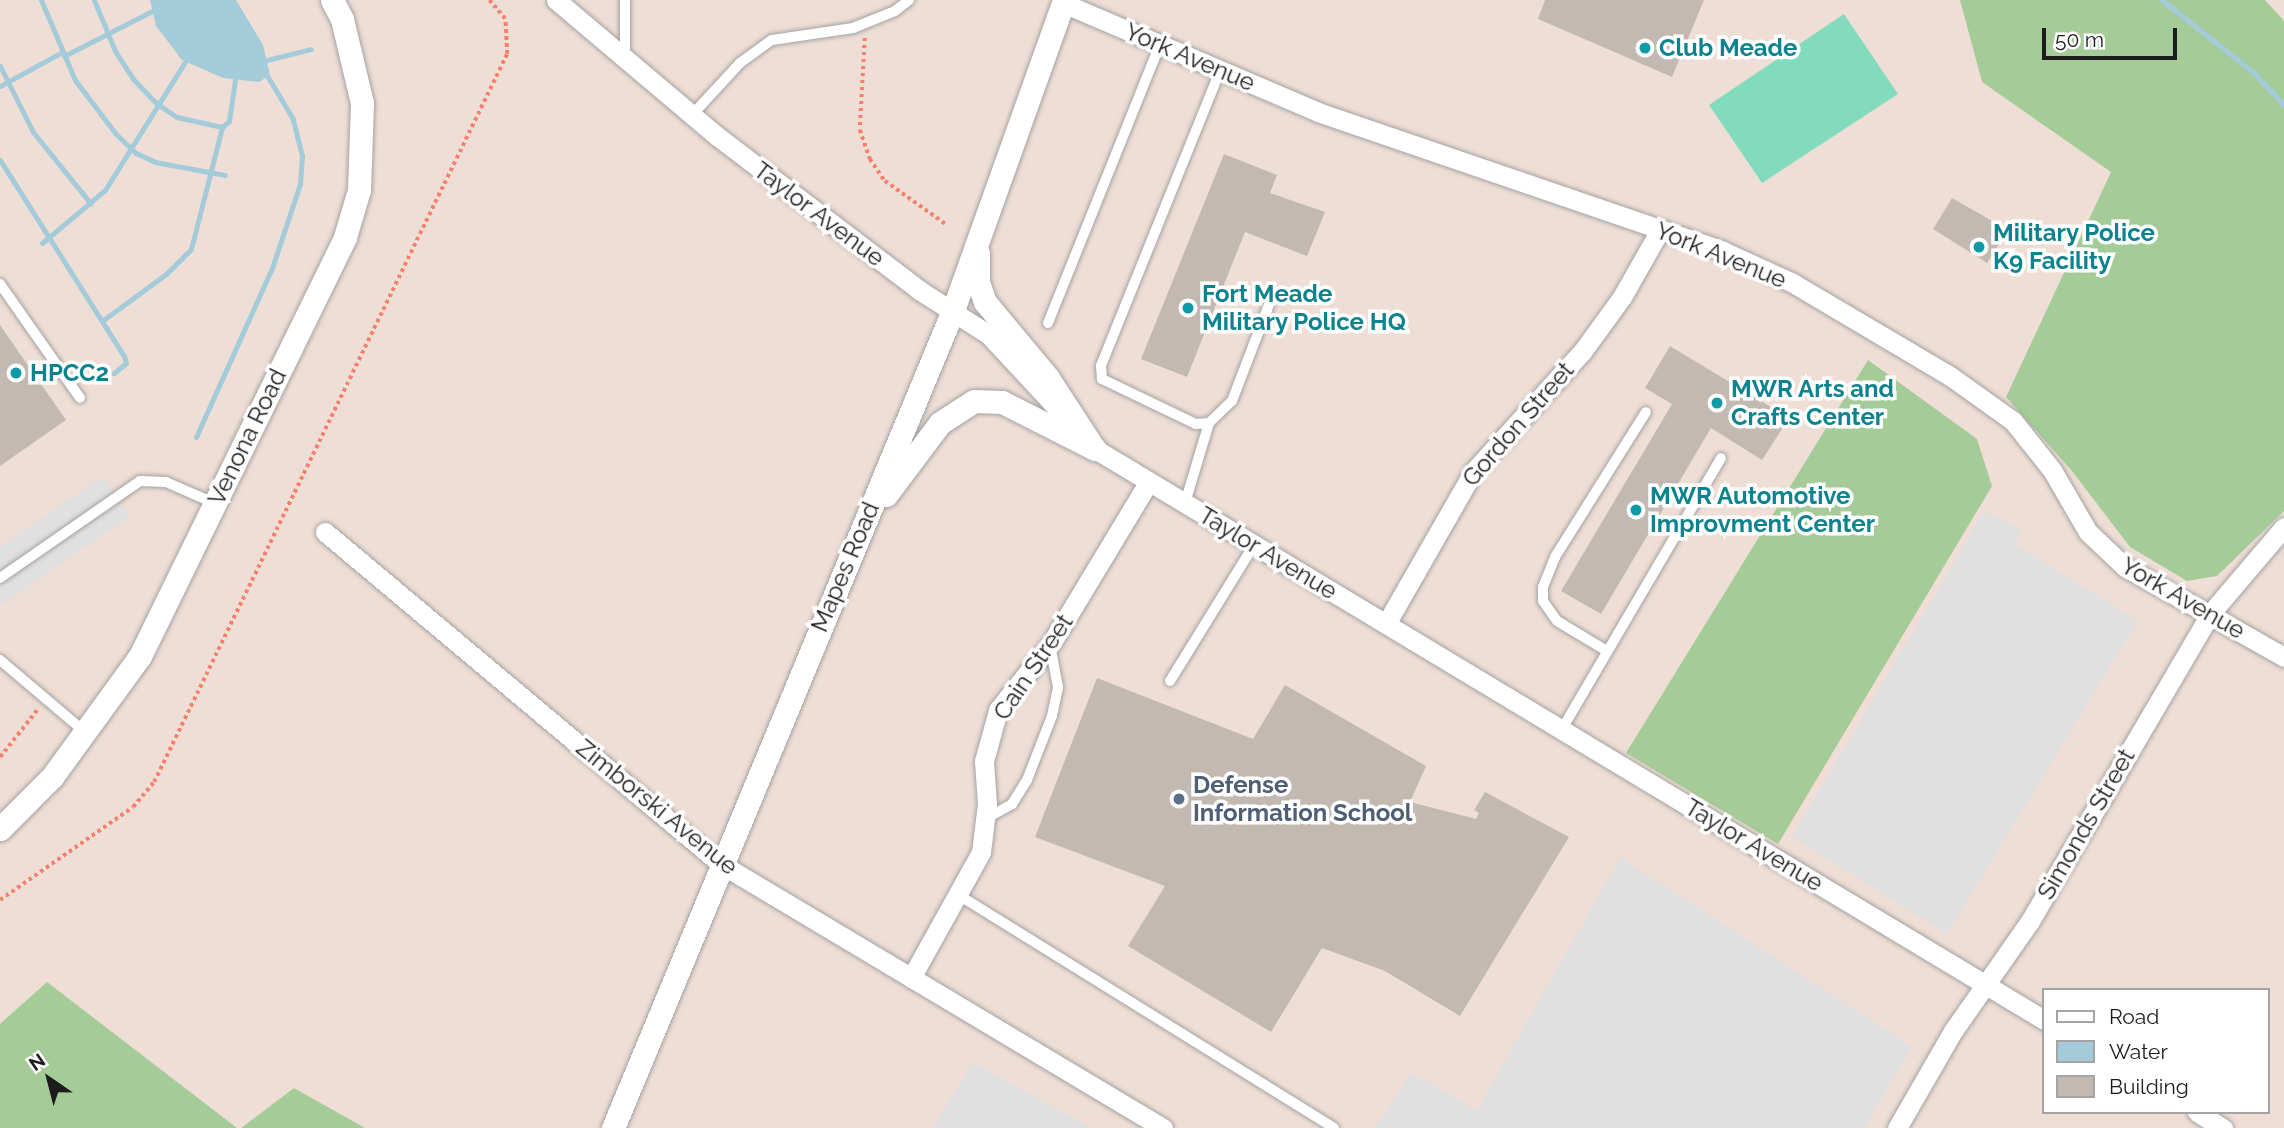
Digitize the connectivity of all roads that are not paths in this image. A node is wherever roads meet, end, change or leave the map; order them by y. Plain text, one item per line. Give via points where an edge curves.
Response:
1 (332, 0) edge
2 (556, 0) edge
3 (625, 0) edge
4 (909, 0) edge
5 (1064, 1) edge
6 (1160, 45) junction
7 (625, 58) junction
8 (1220, 71) junction
9 (692, 115) junction
10 (1660, 230) junction
11 (979, 238) junction
12 (0, 285) edge
13 (1273, 294) dead end
14 (952, 313) junction
15 (1048, 323) dead end
16 (80, 398) dead end
17 (1646, 412) dead end
18 (1209, 423) junction
19 (1095, 449) junction
20 (1721, 458) dead end
21 (1148, 483) junction
22 (215, 503) junction
23 (1185, 503) junction
24 (2284, 527) edge
25 (325, 532) dead end
26 (858, 535) junction
27 (1254, 545) junction
28 (0, 578) edge
29 (2210, 614) junction
30 (1386, 624) junction
31 (1050, 645) junction
32 (1607, 651) junction
33 (2284, 657) edge
34 (0, 660) edge
35 (1170, 681) dead end
36 (1562, 729) junction
37 (85, 732) junction
38 (986, 818) junction
39 (0, 829) edge
40 (721, 864) junction
41 (960, 896) junction
42 (911, 978) junction
43 (1985, 984) junction
44 (2042, 1019) edge
45 (2200, 1114) edge
46 (613, 1128) edge
47 (1163, 1128) edge
48 (1334, 1128) edge
49 (1897, 1128) edge
50 (2223, 1128) edge

1 - 22 street, Venona Road via 342,19 362,103 359,190 345,237
2 - 7 street, Taylor Avenue
3 - 7 lane
4 - 9 lane via 895,11 853,28 772,40 740,63
5 - 6 street, York Avenue
5 - 11 street, Mapes Road
6 - 8 street, York Avenue
6 - 15 lane
7 - 9 street, Taylor Avenue
8 - 10 street, York Avenue via 1318,112
8 - 18 lane via 1100,374 1106,384 1196,424
9 - 14 street, Taylor Avenue
10 - 29 street, York Avenue via 1723,251 1791,282 1982,398 2035,446 2103,549 2153,586
10 - 30 street, Gordon Street via 1622,297 1582,352 1473,472
11 - 14 street, Mapes Road
11 - 19 street via 978,282 985,302 1048,378
12 - 16 lane
13 - 18 lane via 1232,401
14 - 19 street, Taylor Avenue via 1001,346
14 - 26 street, Mapes Road
17 - 32 lane via 1555,557 1543,587 1543,601 1557,621
18 - 23 lane
19 - 21 street, Taylor Avenue
19 - 26 street via 1002,402 962,405 928,436
20 - 32 lane
21 - 23 street, Taylor Avenue
21 - 31 street, Cain Street
22 - 28 lane via 166,482 140,481
22 - 37 street, Venona Road via 140,656
23 - 27 street, Taylor Avenue
24 - 29 street, Simonds Street
25 - 40 street, Zimborski Avenue
26 - 40 street, Mapes Road
27 - 30 street, Taylor Avenue
27 - 35 lane
29 - 33 street, York Avenue
29 - 43 street, Simonds Street via 2030,921
30 - 36 street, Taylor Avenue
31 - 38 street, Cain Street via 1012,690 990,732 984,761
31 - 38 lane via 1058,687 1052,716 1027,780 1012,804
32 - 36 lane
34 - 37 lane
36 - 43 street, Taylor Avenue
37 - 39 street, Venona Road via 52,777
38 - 41 street, Cain Street via 981,852
40 - 42 street, Zimborski Avenue
40 - 46 street, Mapes Road
41 - 42 street, Cain Street
41 - 48 lane
42 - 47 street, Zimborski Avenue
43 - 44 street, Taylor Avenue
43 - 49 street, Simonds Street
45 - 50 street

